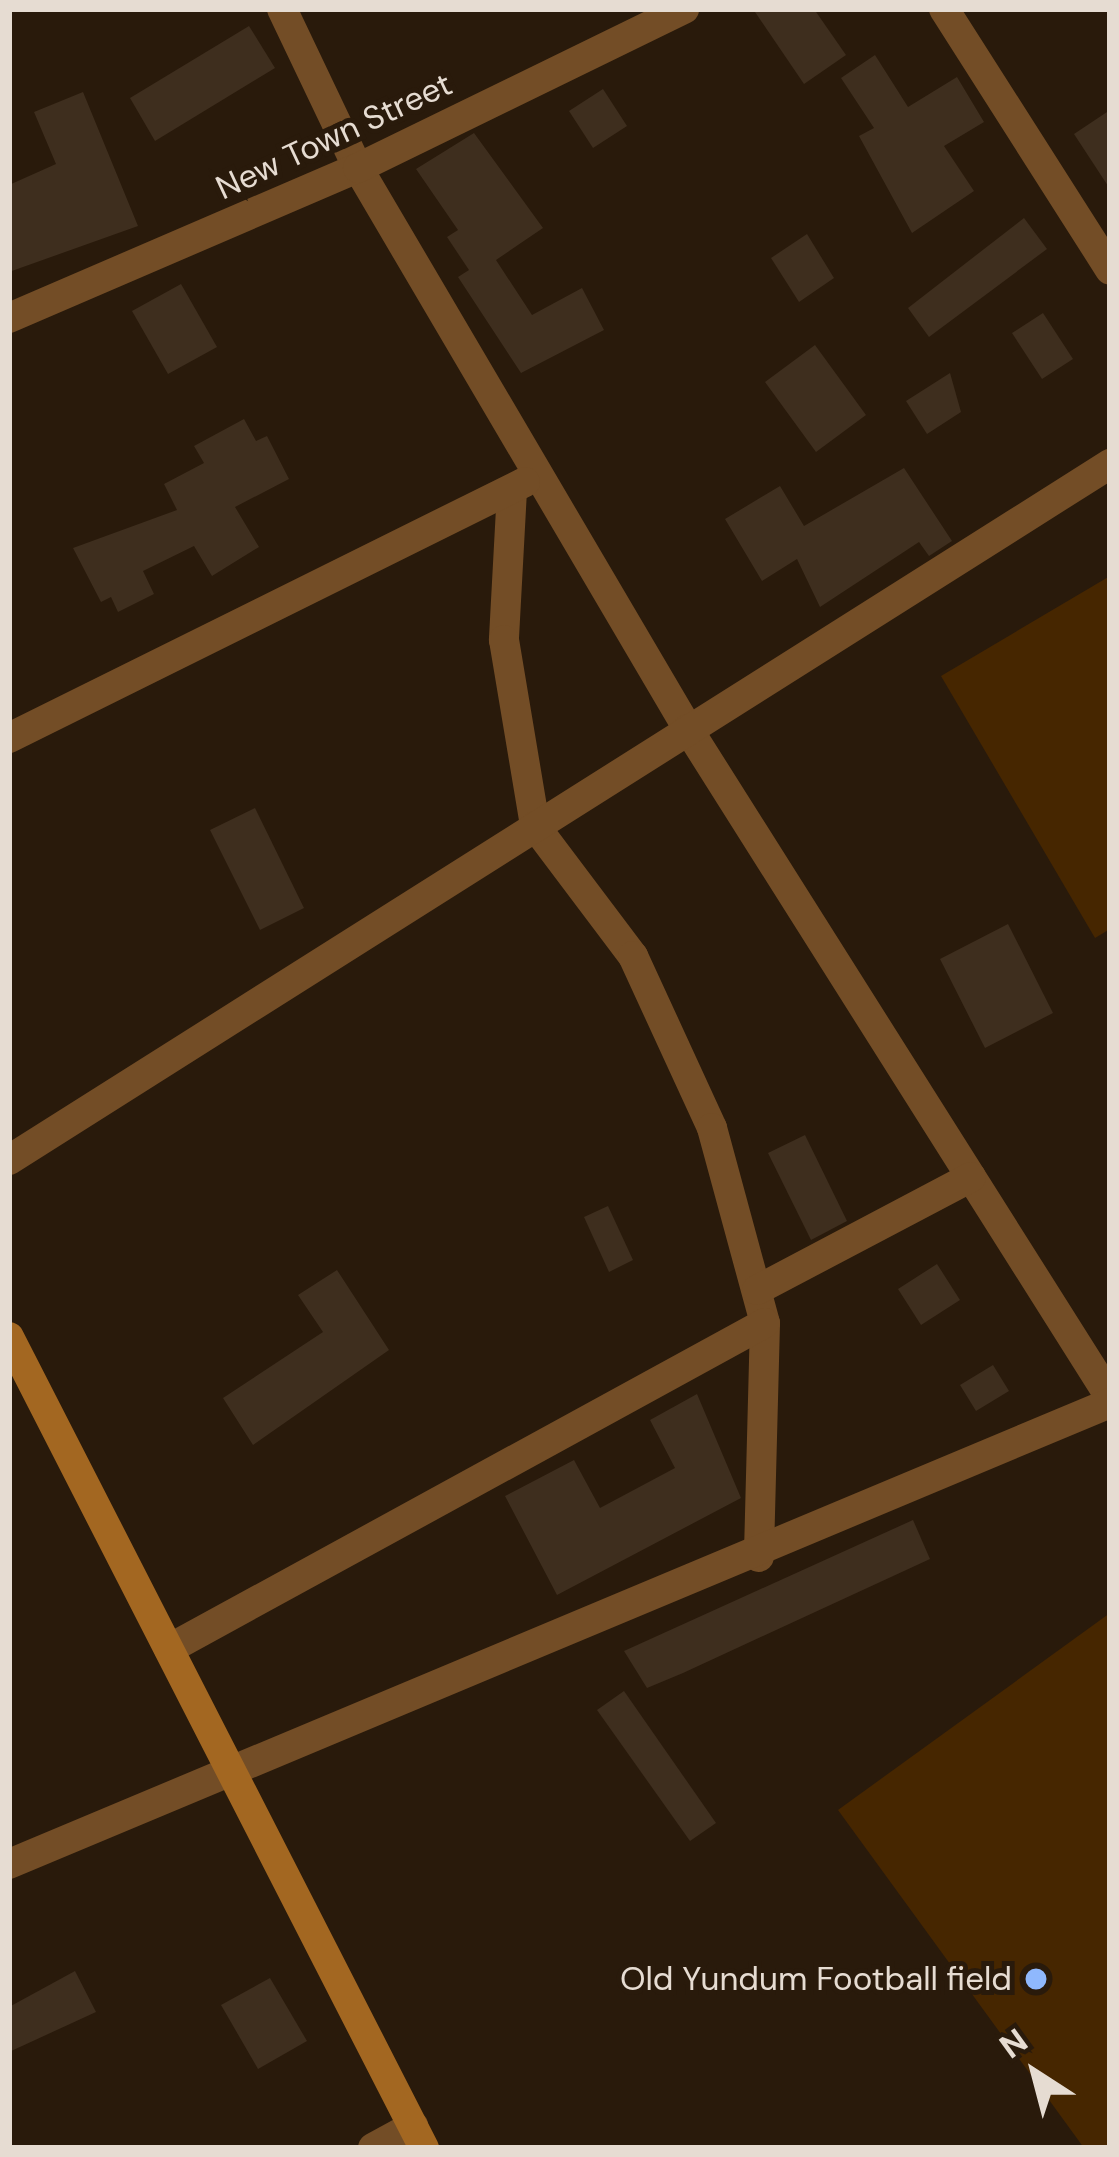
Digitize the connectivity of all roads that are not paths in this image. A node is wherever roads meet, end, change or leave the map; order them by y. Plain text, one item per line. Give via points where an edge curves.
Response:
1 (282, 9) edge
2 (684, 9) edge
3 (944, 9) edge
4 (358, 168) junction
5 (1110, 270) edge
6 (9, 318) edge
7 (1110, 464) edge
8 (538, 473) junction
9 (512, 490) junction
10 (688, 729) junction
11 (9, 739) edge
12 (535, 826) junction
13 (9, 1160) edge
14 (970, 1177) junction
15 (757, 1290) junction
16 (765, 1323) junction
17 (9, 1337) edge
18 (1110, 1400) edge
19 (759, 1557) junction
20 (169, 1649) junction
21 (234, 1778) junction
22 (9, 1864) edge
23 (419, 2137) edge
24 (373, 2148) edge

1 - 4 street
2 - 4 street, New Town Street
3 - 5 street
4 - 6 street, New Town Street
4 - 8 street
7 - 10 street
8 - 9 street
8 - 10 street
9 - 11 street
9 - 12 street via 504,640
10 - 12 street
10 - 14 street
12 - 13 street
12 - 15 street via 633,956 712,1128
14 - 15 street
14 - 18 street
15 - 16 street
16 - 19 street
16 - 20 street
17 - 20 street
18 - 19 street
19 - 21 street
20 - 21 street
21 - 22 street
21 - 23 street
23 - 24 street

